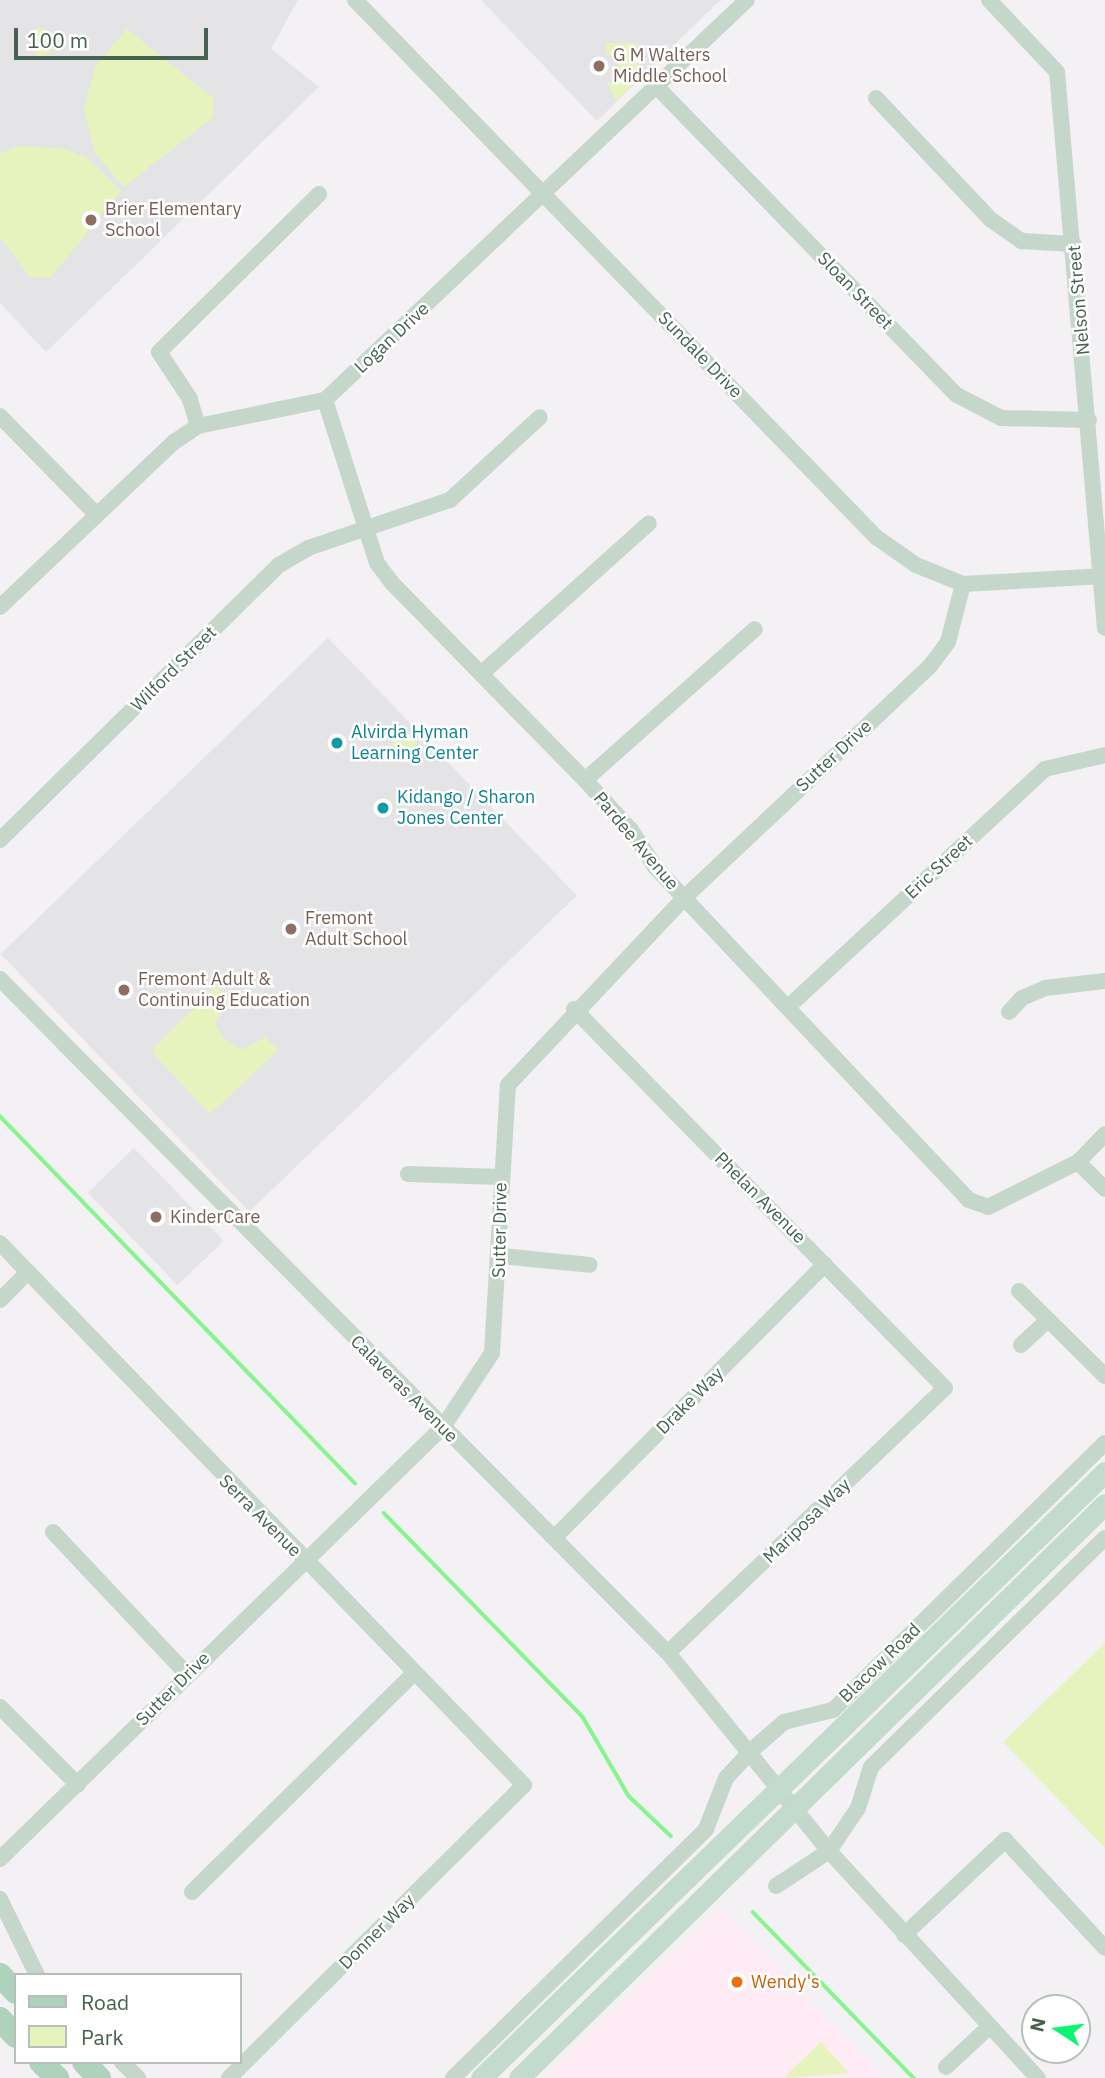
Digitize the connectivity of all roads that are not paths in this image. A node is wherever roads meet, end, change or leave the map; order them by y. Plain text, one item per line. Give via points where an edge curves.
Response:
1 (355, 0) edge
2 (747, 0) edge
3 (989, 0) edge
4 (657, 87) junction
5 (876, 98) dead end
6 (319, 194) dead end
7 (545, 194) junction
8 (1074, 244) junction
9 (325, 400) junction
10 (0, 416) edge
11 (540, 417) dead end
12 (1089, 420) junction
13 (198, 426) junction
14 (95, 513) junction
15 (649, 523) dead end
16 (366, 526) junction
17 (1103, 576) edge
18 (963, 584) junction
19 (0, 607) edge
20 (1105, 628) edge
21 (755, 629) dead end
22 (482, 673) junction
23 (1105, 755) edge
24 (586, 780) junction
25 (0, 840) edge
26 (684, 898) junction
27 (0, 979) edge
28 (1105, 981) edge
29 (788, 1007) junction
30 (574, 1009) junction
31 (1009, 1012) dead end
32 (1105, 1135) edge
33 (1078, 1162) junction
34 (408, 1174) dead end
35 (501, 1177) junction
36 (1105, 1189) edge
37 (0, 1243) edge
38 (502, 1256) junction
39 (825, 1264) junction
40 (590, 1265) dead end
41 (28, 1272) junction
42 (1019, 1292) dead end
43 (0, 1300) edge
44 (1048, 1320) junction
45 (1021, 1345) dead end
46 (1105, 1376) edge
47 (946, 1388) joint
48 (443, 1426) junction
49 (1105, 1443) edge
50 (1105, 1472) edge
51 (1105, 1504) edge
52 (52, 1532) dead end
53 (554, 1538) junction
54 (1105, 1538) edge
55 (304, 1559) junction
56 (668, 1654) junction
57 (187, 1674) junction
58 (413, 1675) junction
59 (0, 1707) edge
60 (752, 1750) junction
61 (78, 1785) junction
62 (524, 1785) joint
63 (782, 1787) junction
64 (797, 1808) junction
65 (830, 1851) junction
66 (0, 1859) edge
67 (776, 1886) dead end
68 (192, 1892) dead end
69 (0, 1899) edge
70 (904, 1935) junction
71 (1105, 1948) edge
72 (36, 1973) edge
73 (0, 1975) edge
74 (14, 1990) edge
75 (0, 2019) edge
76 (988, 2028) junction
77 (14, 2034) edge
78 (43, 2064) edge
79 (86, 2064) edge
80 (124, 2064) edge
81 (946, 2067) dead end
82 (57, 2078) edge
83 (99, 2078) edge
84 (138, 2078) edge
85 (229, 2078) edge
86 (453, 2078) edge
87 (481, 2078) edge
88 (520, 2078) edge
89 (1038, 2078) edge

1 - 7 street, Sundale Drive
2 - 4 street, Logan Drive
3 - 8 street, Nelson Street via 1057,72
4 - 7 street, Logan Drive
4 - 12 street, Sloan Street via 957,395 1001,418
5 - 8 street via 990,219 1021,241
6 - 13 street via 159,352 190,399
7 - 9 street, Logan Drive
7 - 18 street, Sundale Drive via 876,537 916,565
8 - 12 street, Nelson Street
9 - 13 street
9 - 16 street, Pardee Avenue
10 - 14 street
11 - 16 street, Wilford Street via 450,500
12 - 17 street, Nelson Street
13 - 14 street via 150,460
14 - 19 street
15 - 22 street
16 - 22 street, Pardee Avenue via 385,573
16 - 25 street, Wilford Street via 279,565
17 - 18 street, Sundale Drive
17 - 20 street, Nelson Street
18 - 26 street, Sutter Drive via 948,642 930,666
21 - 24 street
22 - 24 street, Pardee Avenue
23 - 29 street, Eric Street via 1045,769
24 - 26 street, Pardee Avenue
26 - 29 street, Pardee Avenue
26 - 30 street, Sutter Drive
27 - 48 street, Calaveras Avenue
28 - 31 street via 1045,988 1022,998
29 - 33 street, Pardee Avenue via 969,1200 988,1206
30 - 35 street, Sutter Drive via 508,1085
30 - 39 street, Phelan Avenue
32 - 33 street
33 - 36 street
34 - 35 street
35 - 38 street, Sutter Drive
37 - 41 street, Serra Avenue
38 - 40 street
38 - 48 street, Sutter Drive via 492,1353
39 - 47 street, Phelan Avenue
39 - 53 street, Drake Way
41 - 43 street
41 - 55 street, Serra Avenue
42 - 44 street
44 - 45 street
44 - 46 street
47 - 56 street, Mariposa Way
48 - 53 street, Calaveras Avenue
48 - 55 street, Sutter Drive
49 - 60 street, Blacow Road via 833,1710 784,1722
50 - 63 main road, Blacow Road
51 - 64 main road
52 - 57 street
53 - 56 street, Calaveras Avenue
54 - 65 street via 871,1768 858,1808
55 - 57 street, Sutter Drive
55 - 58 street, Serra Avenue
56 - 60 street, Calaveras Avenue
57 - 61 street, Sutter Drive
58 - 62 street, Serra Avenue
58 - 68 street
59 - 61 street
60 - 63 street, Calaveras Avenue
60 - 86 street, Blacow Road via 726,1778 706,1829
61 - 66 street, Sutter Drive
62 - 85 street, Donner Way
63 - 64 street, Calaveras Avenue
63 - 87 main road, Blacow Road
64 - 65 street, Calaveras Avenue
64 - 88 main road
65 - 67 street
65 - 70 street, Calaveras Avenue
69 - 72 street
70 - 71 street via 1005,1840
70 - 76 street, Calaveras Avenue
73 - 74 main road
75 - 77 main road
76 - 81 street
76 - 89 street, Calaveras Avenue
78 - 82 main road
79 - 83 main road
80 - 84 street

